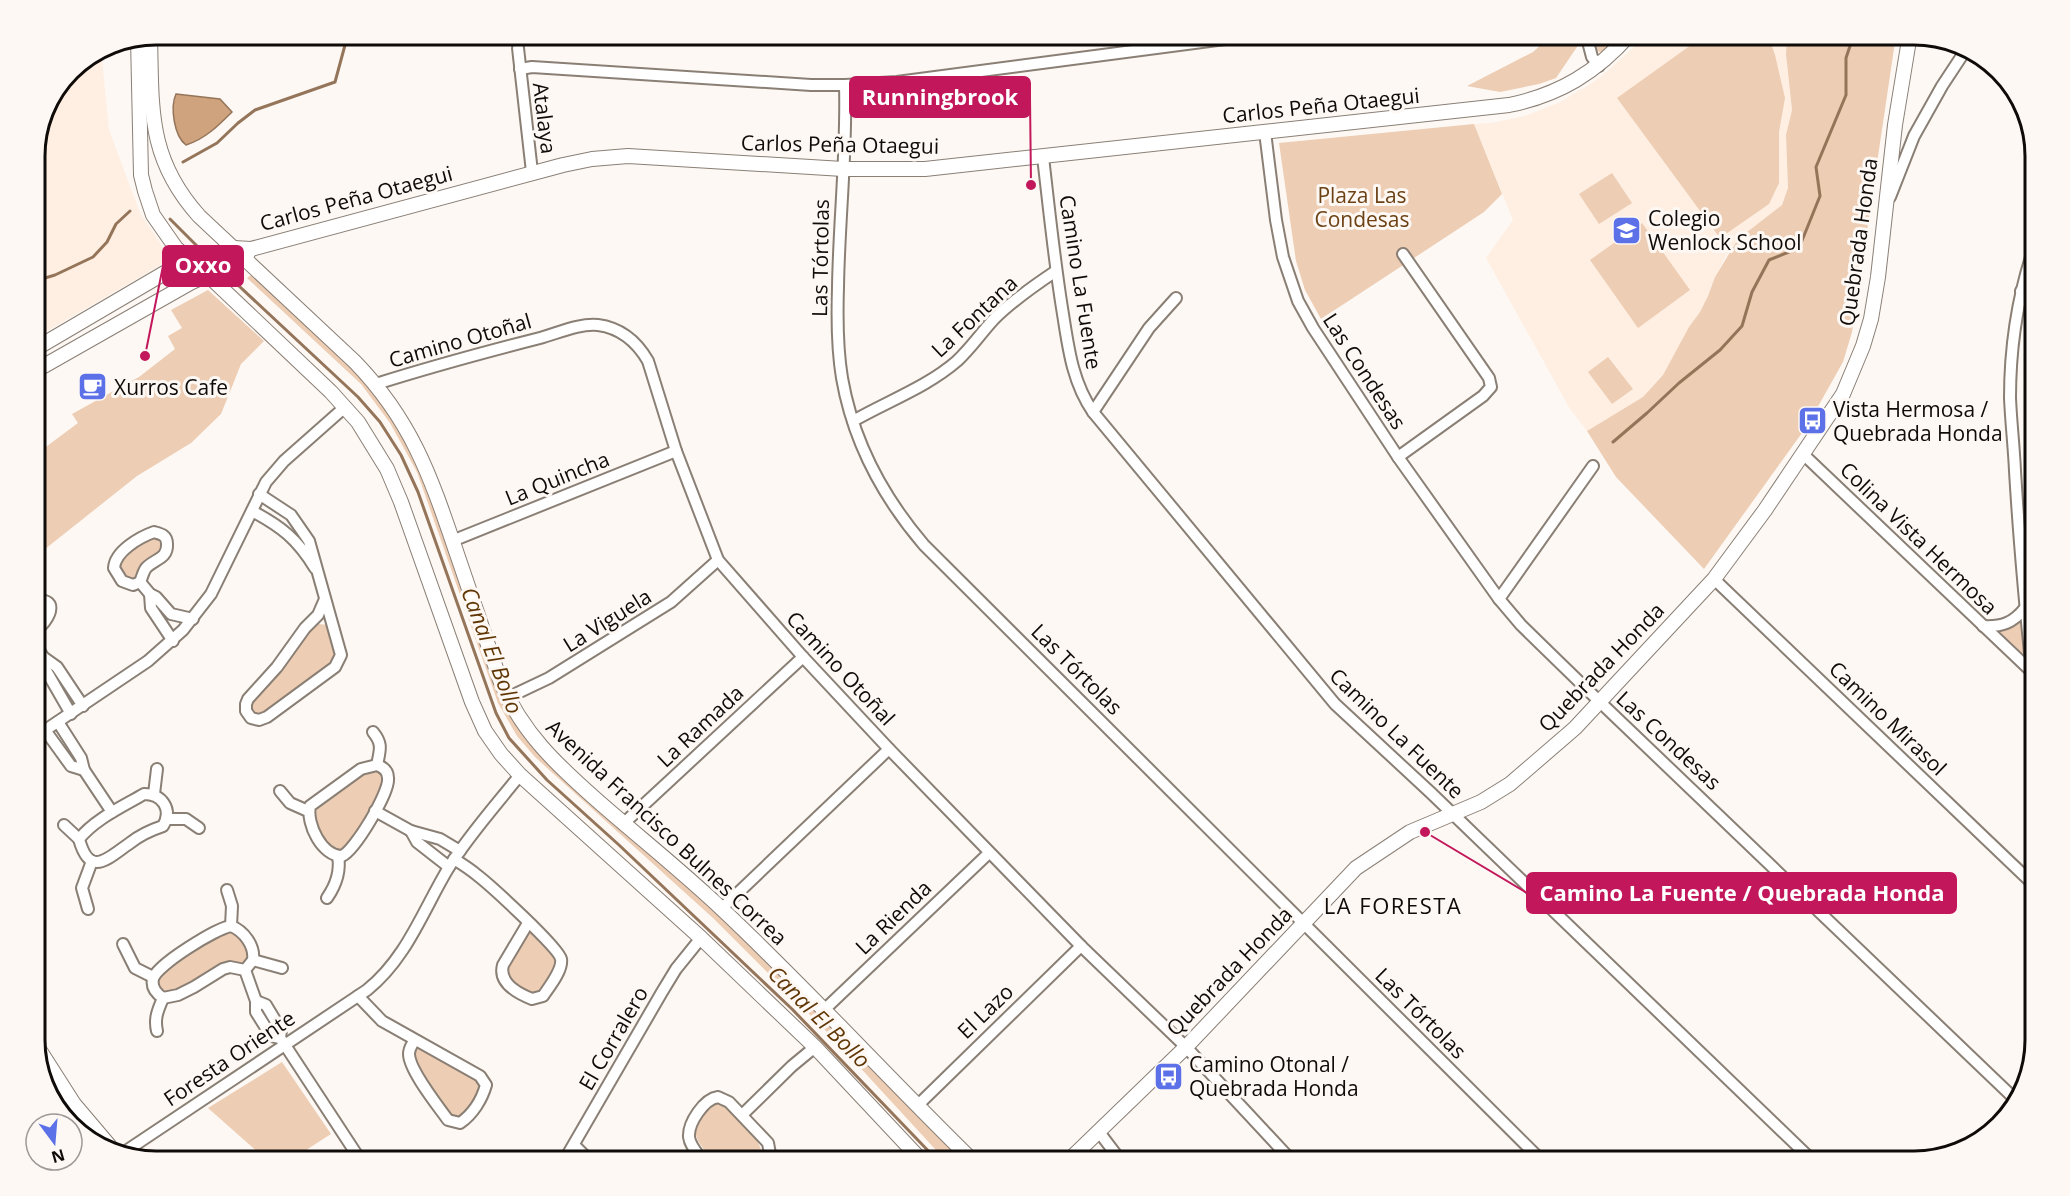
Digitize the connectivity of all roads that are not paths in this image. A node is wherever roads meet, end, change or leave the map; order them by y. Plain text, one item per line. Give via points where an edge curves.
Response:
1 (150, 45) edge
2 (1178, 45) edge
3 (1589, 45) edge
4 (1619, 45) edge
5 (1908, 45) edge
6 (138, 46) edge
7 (518, 48) dead end
8 (1962, 56) edge
9 (1599, 66) junction
10 (520, 69) junction
11 (845, 86) junction
12 (1265, 132) junction
13 (1043, 157) junction
14 (843, 169) junction
15 (532, 172) junction
16 (1886, 205) junction
17 (238, 253) junction
18 (1403, 254) dead end
19 (197, 260) junction
20 (1056, 271) junction
21 (210, 272) junction
22 (2025, 278) edge
23 (2021, 291) junction
24 (2025, 292) edge
25 (1176, 298) dead end
26 (45, 344) edge
27 (45, 353) edge
28 (56, 360) junction
29 (45, 364) edge
30 (376, 384) junction
31 (345, 407) junction
32 (1093, 412) junction
33 (853, 421) junction
34 (676, 451) junction
35 (1803, 454) junction
36 (1398, 457) junction
37 (1593, 466) dead end
38 (259, 494) junction
39 (252, 511) junction
40 (452, 541) junction
41 (718, 560) junction
42 (317, 571) junction
43 (1714, 579) junction
44 (140, 582) junction
45 (150, 594) junction
46 (325, 599) junction
47 (1499, 599) junction
48 (45, 603) edge
49 (2025, 608) joint
50 (193, 619) junction
51 (310, 622) junction
52 (45, 624) edge
53 (332, 624) junction
54 (1983, 626) junction
55 (172, 641) junction
56 (803, 657) junction
57 (45, 658) edge
58 (2025, 665) edge
59 (45, 669) edge
60 (507, 699) junction
61 (1600, 702) junction
62 (83, 706) junction
63 (71, 714) junction
64 (58, 722) junction
65 (45, 730) joint
66 (373, 732) dead end
67 (889, 749) junction
68 (377, 765) junction
69 (157, 769) dead end
70 (84, 770) junction
71 (520, 775) junction
72 (280, 791) dead end
73 (154, 794) junction
74 (375, 811) junction
75 (112, 812) junction
76 (308, 812) junction
77 (1451, 813) junction
78 (167, 819) junction
79 (623, 824) junction
80 (63, 825) dead end
81 (199, 828) dead end
82 (411, 831) junction
83 (79, 839) junction
84 (989, 853) junction
85 (338, 856) junction
86 (454, 859) junction
87 (92, 861) junction
88 (2025, 876) edge
89 (227, 890) dead end
90 (327, 898) dead end
91 (88, 909) dead end
92 (722, 909) junction
93 (528, 923) junction
94 (1303, 923) junction
95 (231, 926) junction
96 (701, 938) junction
97 (123, 944) dead end
98 (1080, 946) junction
99 (253, 960) junction
100 (282, 968) dead end
101 (245, 970) junction
102 (153, 977) junction
103 (358, 996) junction
104 (164, 998) junction
105 (824, 1010) junction
106 (157, 1031) dead end
107 (282, 1041) junction
108 (414, 1041) junction
109 (815, 1047) junction
110 (1186, 1047) junction
111 (47, 1062) edge
112 (2011, 1095) edge
113 (918, 1105) junction
114 (742, 1115) junction
115 (1099, 1132) junction
116 (102, 1137) edge
117 (574, 1144) junction
118 (130, 1148) edge
119 (354, 1151) edge
120 (570, 1151) edge
121 (581, 1151) edge
122 (697, 1151) edge
123 (769, 1151) edge
124 (913, 1151) edge
125 (963, 1151) edge
126 (1079, 1151) edge
127 (1113, 1151) edge
128 (1283, 1151) edge
129 (1532, 1151) edge
130 (1803, 1151) edge

1 - 17 street, Avenida Francisco Bulnes Correa via 153,119 164,161 188,204
2 - 11 street, Atalaya
3 - 9 street
4 - 9 street, Carlos Peña Otaegui
5 - 16 street, Quebrada Honda
6 - 19 street via 144,191 153,214 176,248
7 - 10 street, Atalaya
8 - 16 street via 1914,136
9 - 12 street, Carlos Peña Otaegui via 1569,85 1525,102
10 - 11 street, Atalaya
10 - 15 street, Atalaya
11 - 14 street, Las Tórtolas
12 - 13 street, Carlos Peña Otaegui
12 - 36 street, Las Condesas via 1289,279 1313,328
13 - 14 street, Carlos Peña Otaegui via 925,169
13 - 20 street, Camino La Fuente
14 - 15 street, Carlos Peña Otaegui via 628,156
14 - 33 street, Las Tórtolas via 838,328 843,379
15 - 17 street, Carlos Peña Otaegui
16 - 35 street, Quebrada Honda via 1871,319 1863,346 1843,394
17 - 19 street, Carlos Peña Otaegui
17 - 21 street, Carlos Peña Otaegui
17 - 30 street, Avenida Francisco Bulnes Correa
18 - 36 street via 1489,378 1491,387
19 - 21 street
19 - 26 street, Carlos Peña Otaegui via 173,268
20 - 32 street, Camino La Fuente via 1073,372
20 - 33 street, La Fontana via 997,316 948,368
21 - 28 street, Carlos Peña Otaegui
21 - 31 street
22 - 23 street
23 - 24 street
23 - 49 street via 2010,398
25 - 32 street via 1149,328
27 - 28 street
28 - 29 street, Carlos Peña Otaegui
30 - 34 street, Camino Otoñal via 590,325 606,327 630,339 644,353
30 - 40 street, Avenida Francisco Bulnes Correa via 422,458
31 - 38 street via 284,461
31 - 71 street via 369,438 394,485 478,717 493,743
32 - 77 street, Camino La Fuente via 1335,704
33 - 94 street, Las Tórtolas via 884,491 924,545
34 - 40 street, La Quincha
34 - 41 street, Camino Otoñal
35 - 43 street, Quebrada Honda
35 - 54 street, Colina Vista Hermosa
36 - 47 street, Las Condesas
37 - 47 street
38 - 39 street
38 - 42 street via 298,523 309,541
39 - 42 street via 286,532
39 - 50 street via 219,580
40 - 60 street, Avenida Francisco Bulnes Correa
41 - 56 street, Camino Otoñal
41 - 60 street, La Viguela via 671,602 549,678
42 - 46 street
43 - 61 street, Quebrada Honda
43 - 88 street, Camino Mirasol
44 - 44 street via 144,569 165,555 167,543 163,535 146,535 114,562 122,581 133,585
44 - 45 street
45 - 50 street via 171,614
45 - 55 street via 151,608
46 - 51 street
46 - 53 street
47 - 61 street, Las Condesas
48 - 52 street via 50,616
49 - 54 street via 2009,623
50 - 55 street
51 - 53 street via 323,619
51 - 53 street via 247,701 246,711 251,718 267,717 336,665 341,652
54 - 58 street, Colina Vista Hermosa
55 - 62 street
56 - 67 street, Camino Otoñal
56 - 79 street, La Ramada
57 - 62 street via 57,667
59 - 63 street
60 - 79 street, Avenida Francisco Bulnes Correa via 538,745
61 - 77 street, Quebrada Honda via 1510,784 1481,802
61 - 112 street, Las Condesas
62 - 63 street
63 - 64 street
64 - 65 street
64 - 70 street via 81,758
65 - 70 street via 71,766
66 - 68 street via 379,740
67 - 84 street, Camino Otoñal
67 - 92 street
68 - 74 street via 383,767 388,786
68 - 76 street via 361,769 310,806
69 - 73 street
70 - 75 street
71 - 86 street, Foresta Oriente
71 - 96 street
72 - 76 street via 290,803
73 - 75 street via 144,794
73 - 78 street via 167,811
74 - 82 street
74 - 85 street via 354,846 347,854
75 - 83 street
76 - 85 street via 310,826 321,843
77 - 94 street, Quebrada Honda via 1373,855
77 - 130 street, Camino La Fuente
78 - 81 street via 186,819
78 - 87 street via 163,826 146,832 108,860
79 - 92 street, Avenida Francisco Bulnes Correa
80 - 83 street
82 - 86 street via 417,842
82 - 86 street via 440,839
83 - 87 street
84 - 98 street, Camino Otoñal
84 - 105 street, La Rienda
85 - 90 street via 340,867
86 - 93 street
86 - 103 street, Foresta Oriente via 401,955 385,975
87 - 91 street via 82,888
89 - 95 street via 232,906
92 - 105 street, Avenida Francisco Bulnes Correa
93 - 93 street via 501,972 505,982 532,999 543,996 561,966 561,959 558,951
94 - 110 street, Quebrada Honda
94 - 129 street, Las Tórtolas
95 - 99 street via 248,940
95 - 102 street via 185,949
96 - 109 street
96 - 117 street, El Corralero via 672,977
97 - 102 street via 135,968
98 - 110 street, Camino Otoñal
98 - 113 street, El Lazo
99 - 100 street
99 - 101 street
101 - 104 street via 224,969 186,992
101 - 107 street via 256,1001 266,1005 281,1030
102 - 104 street via 154,990
103 - 107 street, Foresta Oriente
103 - 108 street via 382,1021
104 - 106 street via 156,1012
105 - 113 street, Avenida Francisco Bulnes Correa
107 - 118 street, Foresta Oriente
107 - 119 street
108 - 108 street via 480,1077 486,1085 484,1094 460,1123 448,1120 423,1085 409,1057
109 - 114 street
109 - 124 street
110 - 115 street, Quebrada Honda
110 - 128 street, Camino Otoñal
111 - 116 street via 74,1104
113 - 125 street, Avenida Francisco Bulnes Correa
114 - 122 street via 721,1098 704,1104 689,1134
114 - 123 street via 768,1143
115 - 126 street, Quebrada Honda
115 - 127 street
117 - 120 street, El Corralero
117 - 121 street

